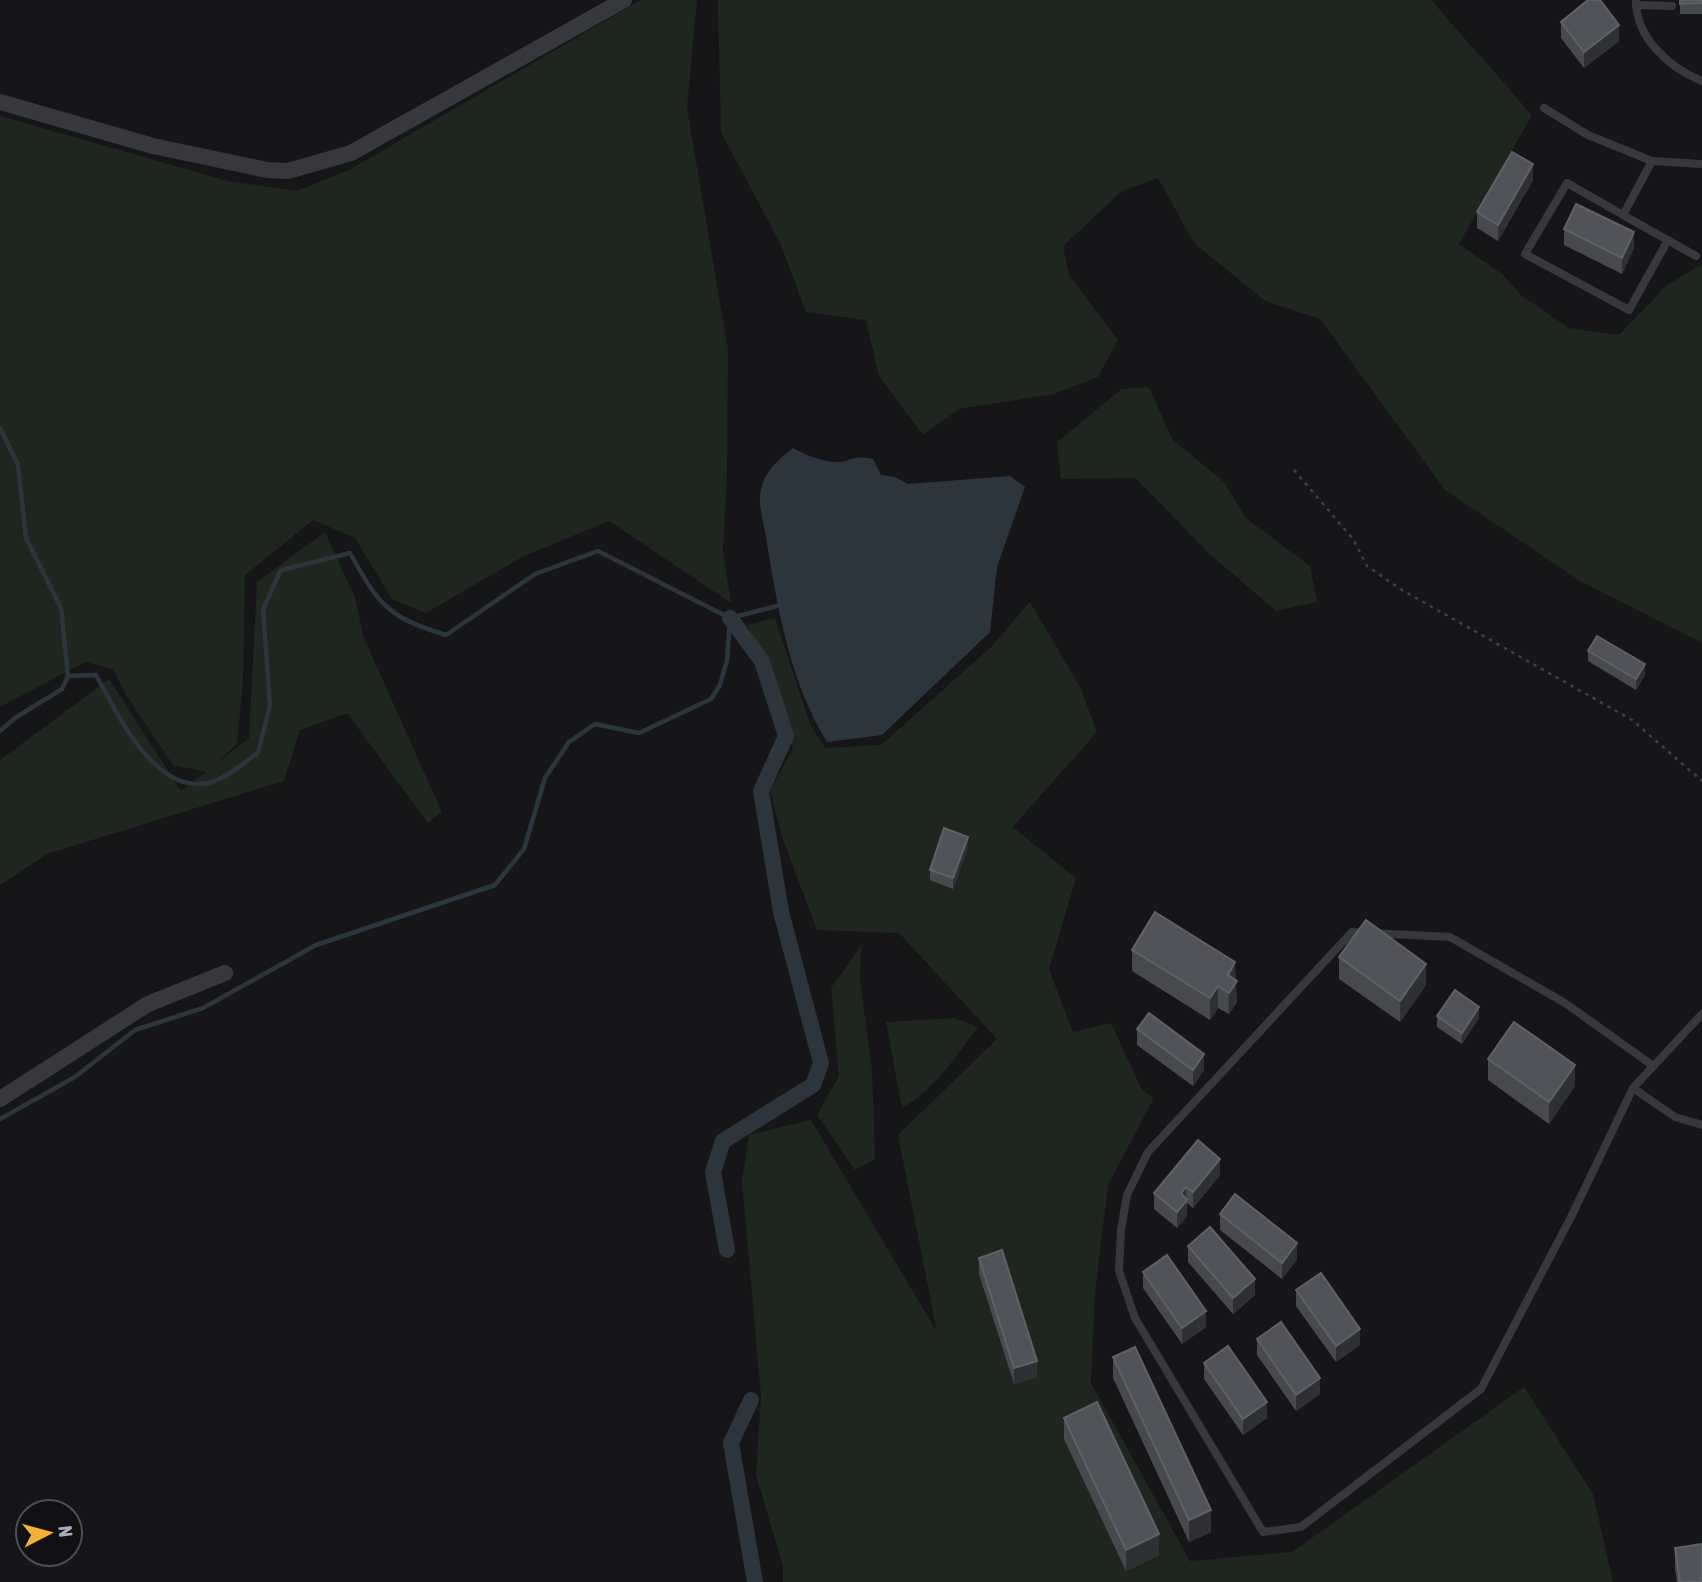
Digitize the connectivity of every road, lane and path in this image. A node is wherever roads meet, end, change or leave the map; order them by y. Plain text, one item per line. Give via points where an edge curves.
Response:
1 (624, 0) edge
2 (1636, 2) edge
3 (1672, 6) dead end
4 (1702, 81) edge
5 (0, 102) edge
6 (1545, 108) dead end
7 (1652, 161) junction
8 (1702, 164) edge
9 (1623, 215) junction
10 (1668, 240) junction
11 (1696, 256) dead end
12 (1294, 470) dead end
13 (1702, 781) edge
14 (225, 973) dead end
15 (1702, 1014) edge
16 (1652, 1065) junction
17 (1633, 1088) junction
18 (0, 1100) edge
19 (1702, 1125) edge

1 - 5 street via 351,153 288,171 153,146
2 - 3 lane
2 - 4 lane via 1637,19 1650,45
6 - 7 lane via 1588,135
7 - 8 lane
7 - 9 lane
9 - 10 lane
9 - 10 lane via 1567,183 1525,254 1629,310
10 - 11 lane
12 - 13 path via 1353,539 1367,566 1632,720
14 - 18 street via 148,1003
15 - 16 lane
16 - 17 lane
16 - 17 lane via 1565,1003 1450,937 1352,932 1171,1124 1148,1152 1127,1195 1119,1271 1135,1318 1263,1532 1301,1527 1481,1390
17 - 19 lane via 1675,1117

